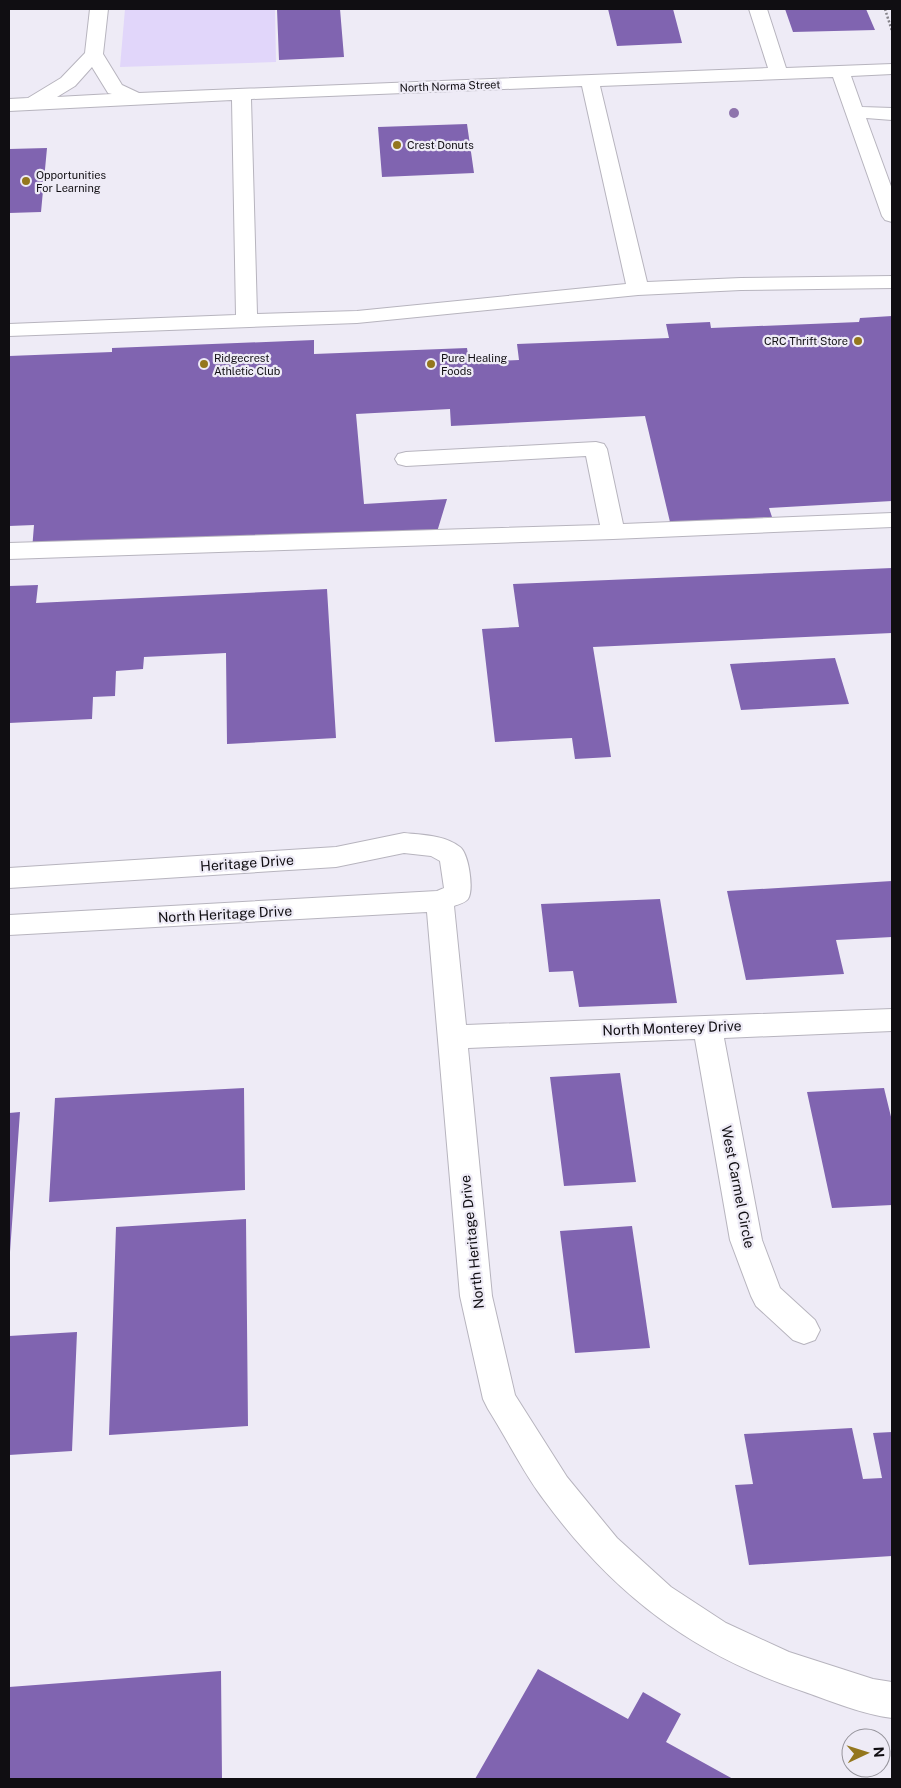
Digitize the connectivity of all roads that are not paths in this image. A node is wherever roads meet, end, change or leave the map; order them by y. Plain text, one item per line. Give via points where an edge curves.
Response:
1 (99, 9) edge
2 (758, 9) edge
3 (94, 54) junction
4 (892, 69) edge
5 (840, 71) junction
6 (779, 74) junction
7 (590, 81) junction
8 (241, 94) junction
9 (139, 100) junction
10 (32, 104) junction
11 (9, 105) edge
12 (855, 112) junction
13 (892, 114) edge
14 (886, 184) edge
15 (892, 216) edge
16 (892, 282) edge
17 (638, 289) junction
18 (247, 320) junction
19 (9, 330) edge
20 (406, 459) dead end
21 (892, 520) edge
22 (613, 532) junction
23 (9, 550) edge
24 (9, 878) edge
25 (449, 893) junction
26 (9, 925) edge
27 (892, 1020) edge
28 (707, 1027) junction
29 (452, 1037) junction
30 (804, 1330) dead end
31 (892, 1700) edge

1 - 3 street
2 - 6 street
3 - 9 street via 115,89
3 - 10 street via 68,82
4 - 5 street, North Norma Street
5 - 6 street, North Norma Street
5 - 12 street
6 - 7 street, North Norma Street
7 - 8 street, North Norma Street
7 - 17 street
8 - 9 street, North Norma Street
8 - 18 street
9 - 10 street, North Norma Street
10 - 11 street, North Norma Street
12 - 13 street
12 - 14 street
14 - 15 street
16 - 17 street
17 - 18 street via 357,317
18 - 19 street
20 - 22 street via 596,450
21 - 22 street
22 - 23 street
24 - 25 street, Heritage Drive via 336,857 404,843 436,847 452,855
25 - 26 street, North Heritage Drive
25 - 29 street, North Heritage Drive
27 - 28 street, North Monterey Drive
28 - 29 street, North Monterey Drive
28 - 30 street, West Carmel Circle via 746,1240 767,1296
29 - 31 street, North Heritage Drive via 478,1305 500,1399 556,1488 605,1550 659,1599 713,1635 784,1668 873,1698

